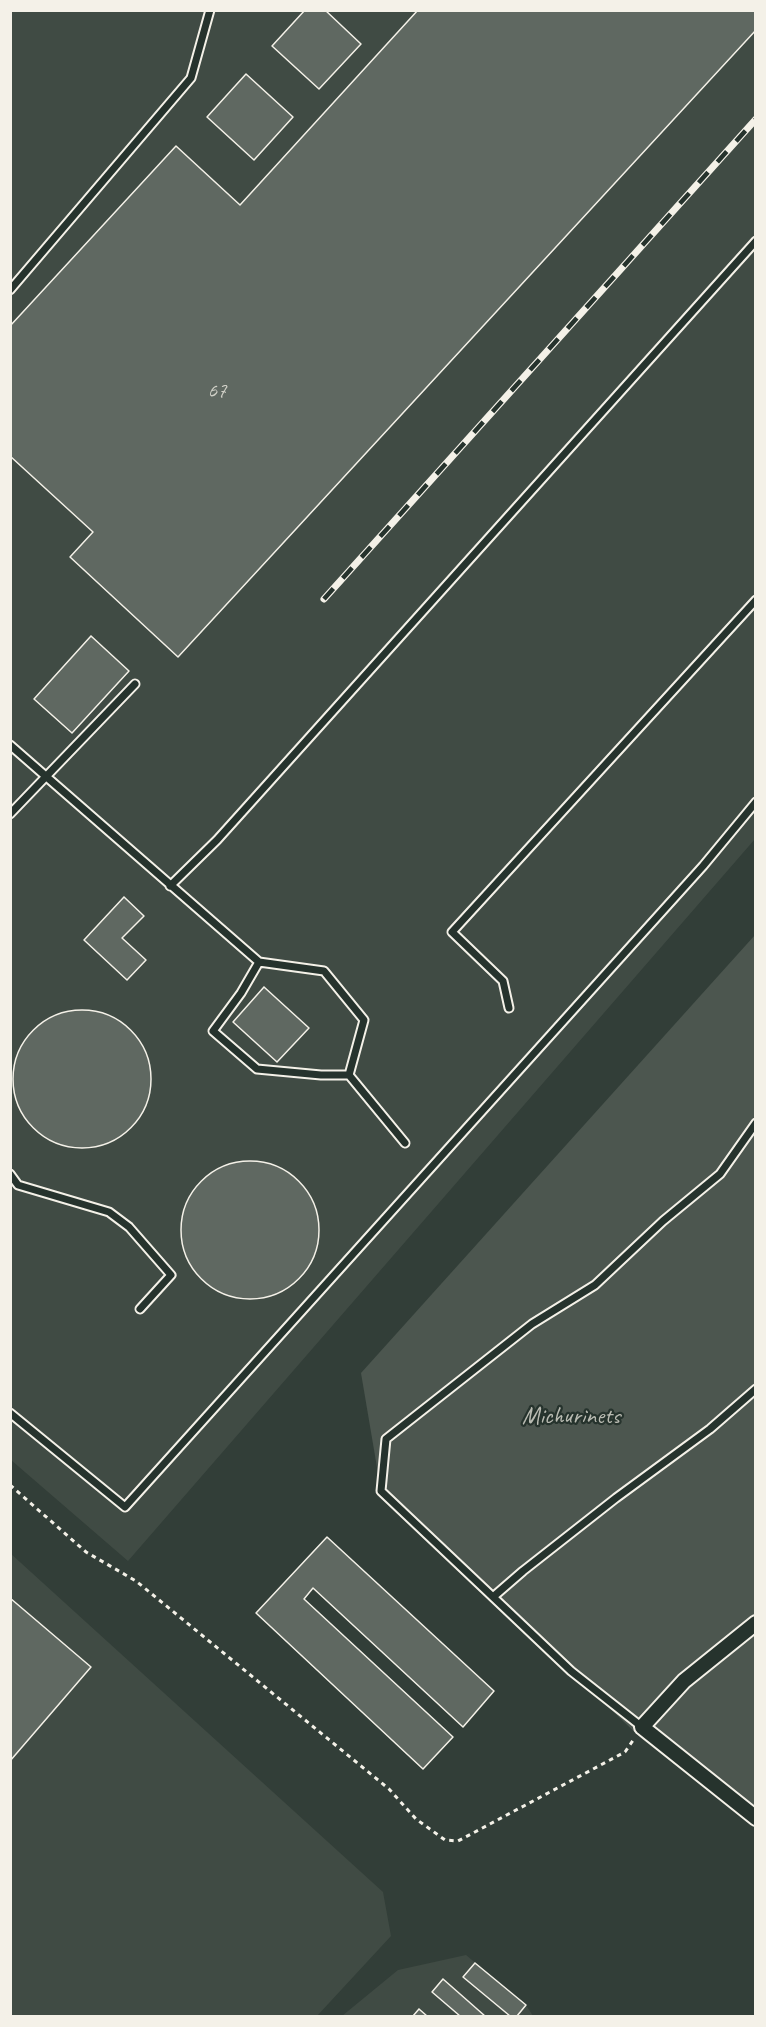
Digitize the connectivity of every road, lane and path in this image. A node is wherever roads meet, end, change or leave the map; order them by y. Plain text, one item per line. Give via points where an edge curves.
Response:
1 (210, 10) edge
2 (756, 242) edge
3 (10, 290) edge
4 (756, 600) edge
5 (135, 684) dead end
6 (10, 745) edge
7 (44, 777) junction
8 (756, 802) edge
9 (10, 814) edge
10 (170, 886) junction
11 (259, 962) junction
12 (508, 1008) dead end
13 (349, 1075) junction
14 (756, 1123) edge
15 (405, 1143) dead end
16 (10, 1174) edge
17 (140, 1309) dead end
18 (756, 1389) edge
19 (10, 1413) edge
20 (10, 1485) edge
21 (493, 1597) junction
22 (756, 1623) edge
23 (642, 1727) junction
24 (756, 1818) edge

1 - 3 lane via 191,78
2 - 10 lane via 225,831
4 - 12 lane via 452,932 503,981
5 - 7 lane
6 - 7 lane
7 - 9 lane
7 - 10 lane
8 - 19 lane via 125,1507
10 - 11 lane
11 - 13 lane via 324,971 364,1020
11 - 13 lane via 213,1030 257,1069
13 - 15 lane
14 - 21 lane via 720,1174 595,1285 532,1324 386,1439 381,1491
16 - 17 lane via 18,1185 109,1212 129,1227 171,1275
18 - 21 lane
20 - 23 path via 86,1552 136,1581 389,1789 416,1819 445,1840 458,1841 625,1752
21 - 23 lane via 571,1671
22 - 23 street via 684,1681
23 - 24 street

